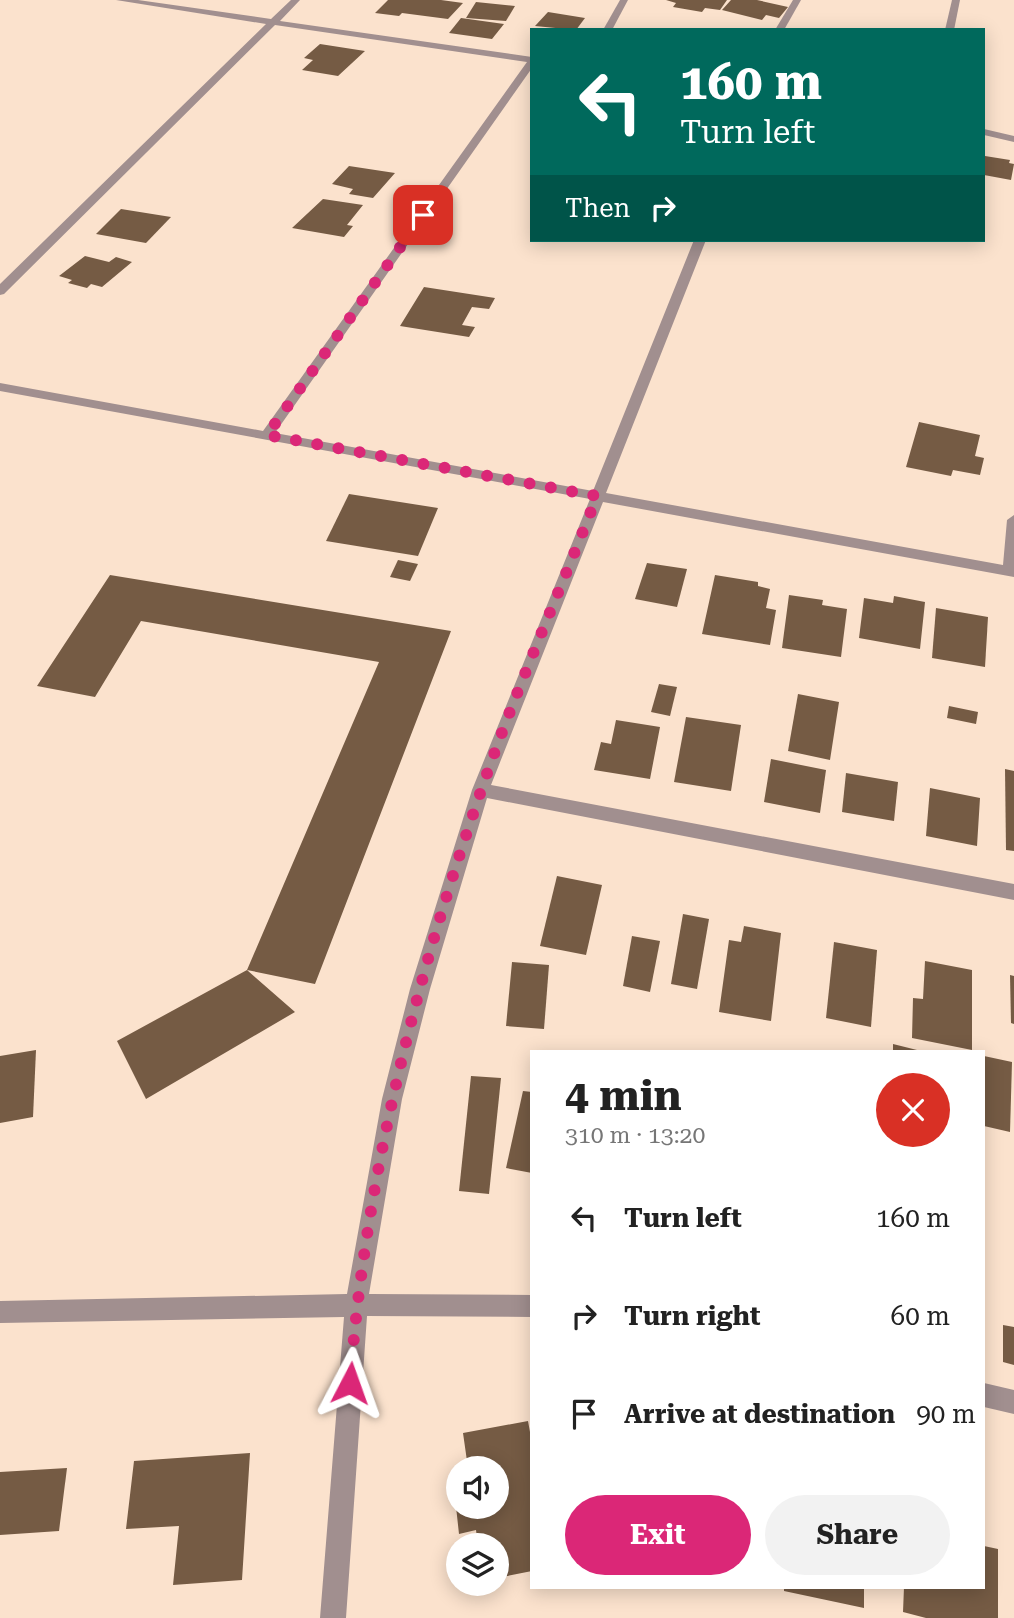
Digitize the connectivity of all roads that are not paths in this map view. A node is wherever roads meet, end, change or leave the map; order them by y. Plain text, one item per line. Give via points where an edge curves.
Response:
1 (120, 0) edge
2 (296, 0) edge
3 (624, 0) edge
4 (797, 0) edge
5 (956, 0) edge
6 (272, 23) junction
7 (608, 28) edge
8 (780, 28) edge
9 (949, 28) edge
10 (530, 60) edge
11 (530, 63) edge
12 (985, 132) edge
13 (1014, 139) edge
14 (699, 242) edge
15 (0, 291) edge
16 (0, 387) edge
17 (267, 435) junction
18 (597, 496) junction
19 (1014, 520) edge
20 (1012, 571) edge
21 (481, 790) junction
22 (1014, 892) edge
23 (356, 1305) junction
24 (530, 1306) edge
25 (0, 1312) edge
26 (985, 1395) edge
27 (1014, 1402) edge
28 (332, 1618) edge

1 - 6 street
2 - 6 street
3 - 7 street
4 - 8 street
5 - 9 street
6 - 10 street
6 - 15 street
11 - 17 street
12 - 13 street
14 - 18 street
16 - 17 street
17 - 18 street
18 - 20 street
18 - 21 street
19 - 20 street
21 - 22 street
21 - 23 street via 420,989 392,1099
23 - 24 street
23 - 25 street
23 - 28 street
26 - 27 street

